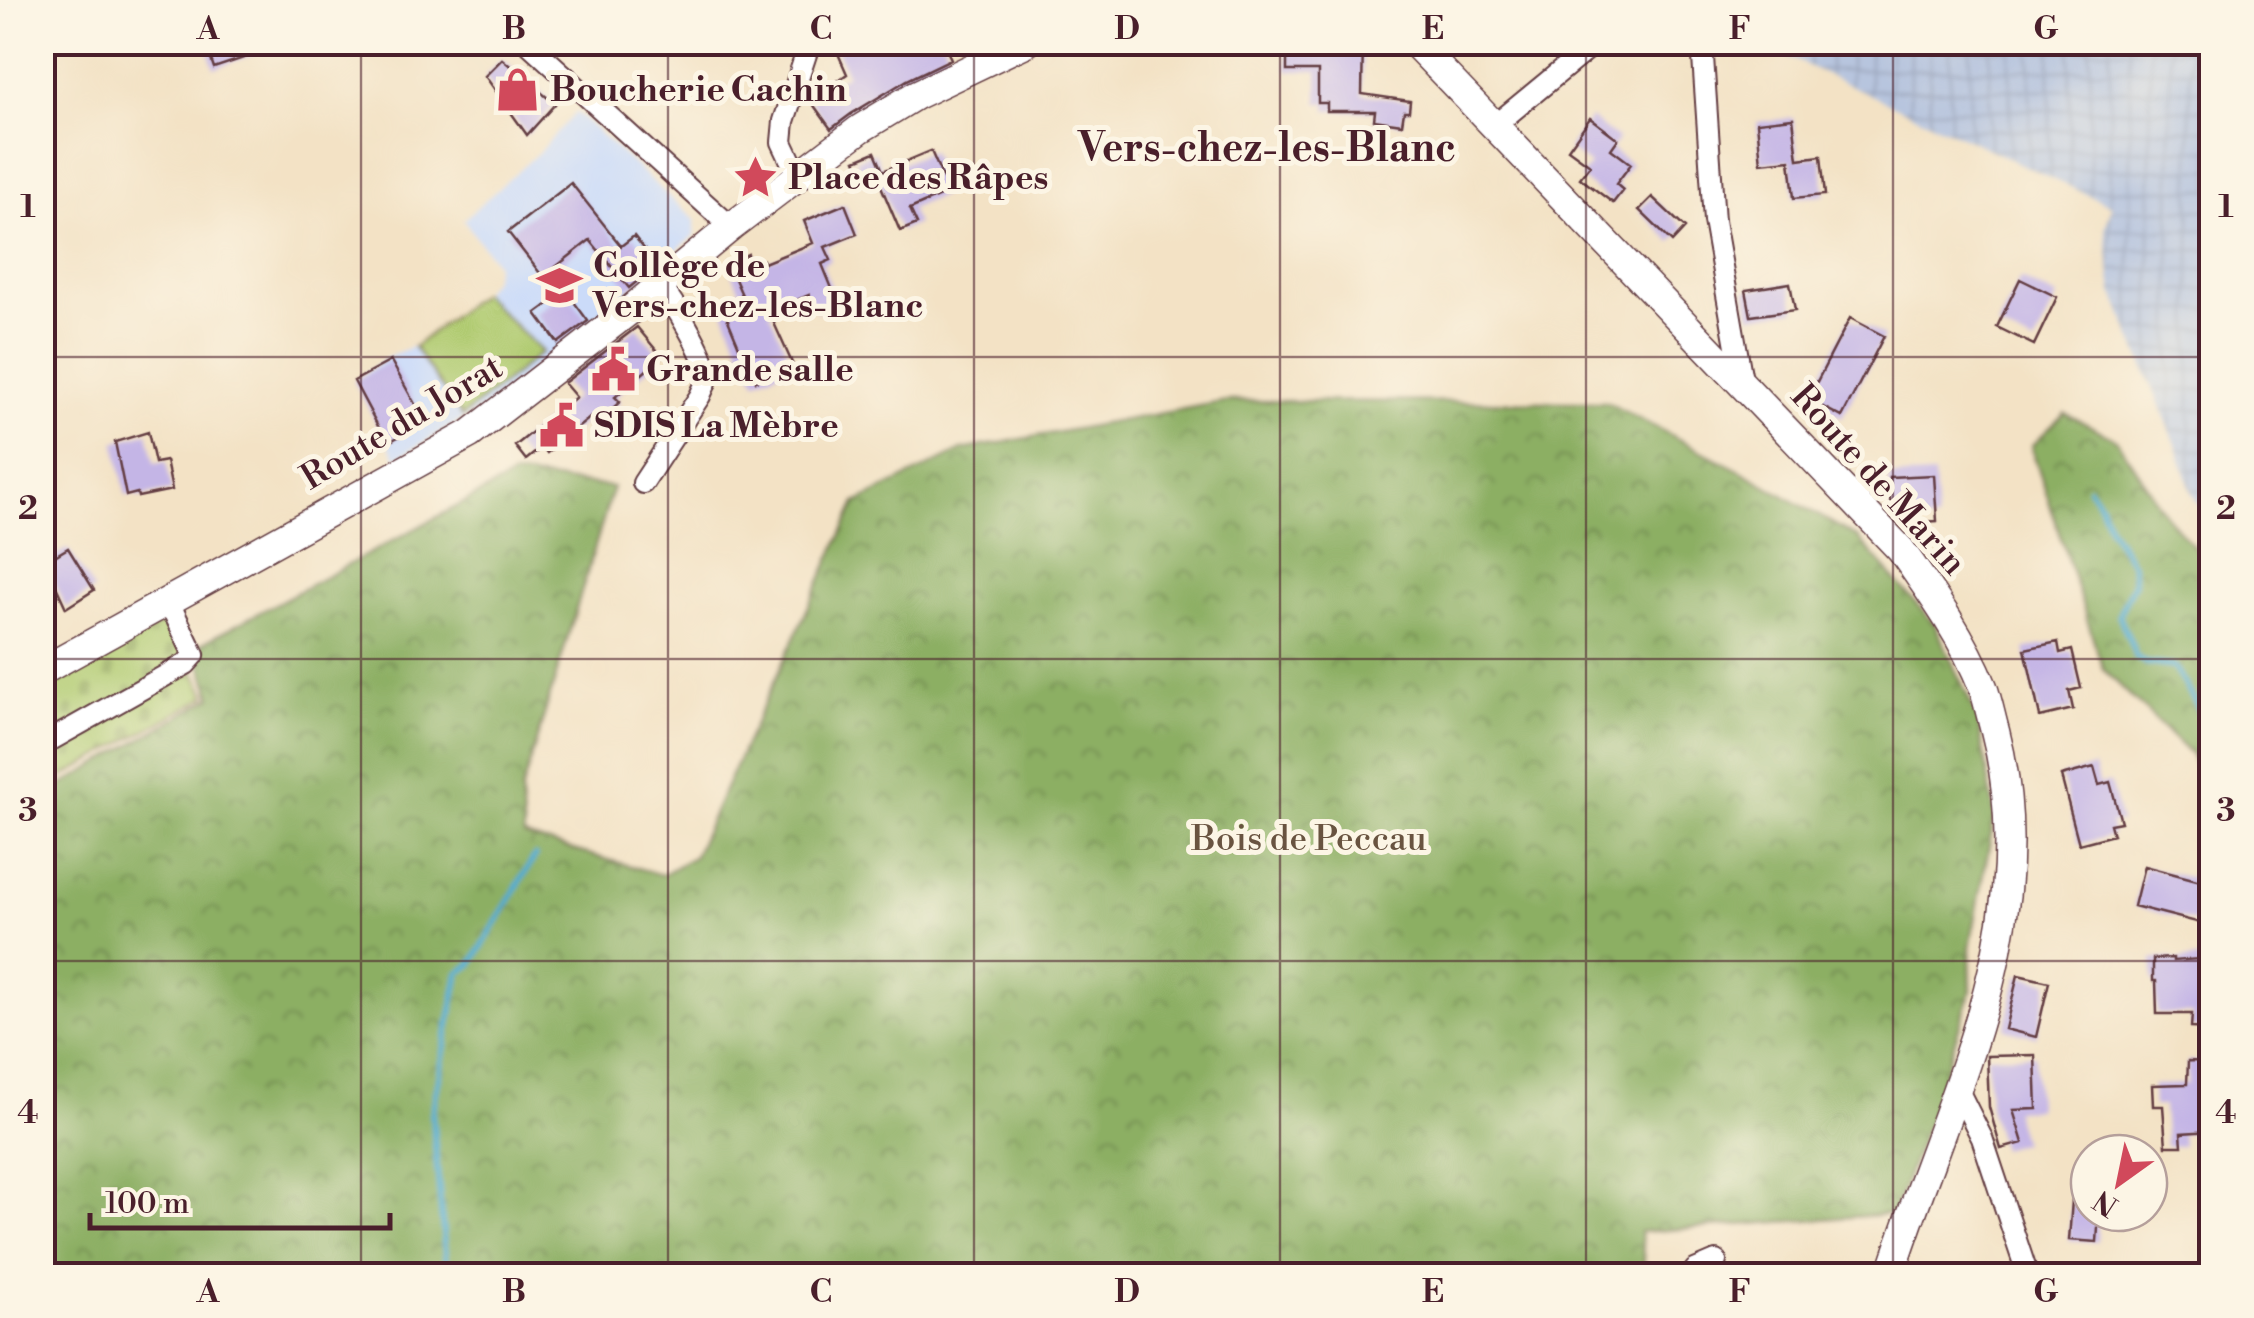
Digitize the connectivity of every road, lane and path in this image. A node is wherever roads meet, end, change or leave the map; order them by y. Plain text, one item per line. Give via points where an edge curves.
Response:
1 (528, 42) edge
2 (810, 42) edge
3 (1027, 42) edge
4 (1596, 42) edge
5 (1702, 42) edge
6 (1419, 46) edge
7 (1494, 126) junction
8 (798, 176) junction
9 (731, 226) junction
10 (660, 285) junction
11 (1743, 386) junction
12 (642, 483) dead end
13 (170, 600) junction
14 (42, 671) edge
15 (42, 745) edge
16 (1958, 1090) junction
17 (1716, 1261) dead end
18 (1696, 1276) edge
19 (1890, 1276) edge
20 (2028, 1276) edge

1 - 9 street
2 - 8 street via 782,142
3 - 8 main road, Route du Jorat via 916,95
4 - 7 street
5 - 11 street, Route de Marin via 1714,221
6 - 7 main road, Route de Marin
7 - 11 main road, Route de Marin
8 - 9 main road, Route du Jorat
9 - 10 main road, Route du Jorat
10 - 12 street via 704,362 707,381
10 - 13 main road, Route du Jorat via 470,434
11 - 16 main road, Route de Marin via 1901,550 1940,605 1984,691 2008,805 2006,902
13 - 14 main road, Route du Jorat
13 - 15 street via 194,655
16 - 19 main road, Route de Marin
16 - 20 street via 1982,1138
17 - 18 street via 1695,1270

